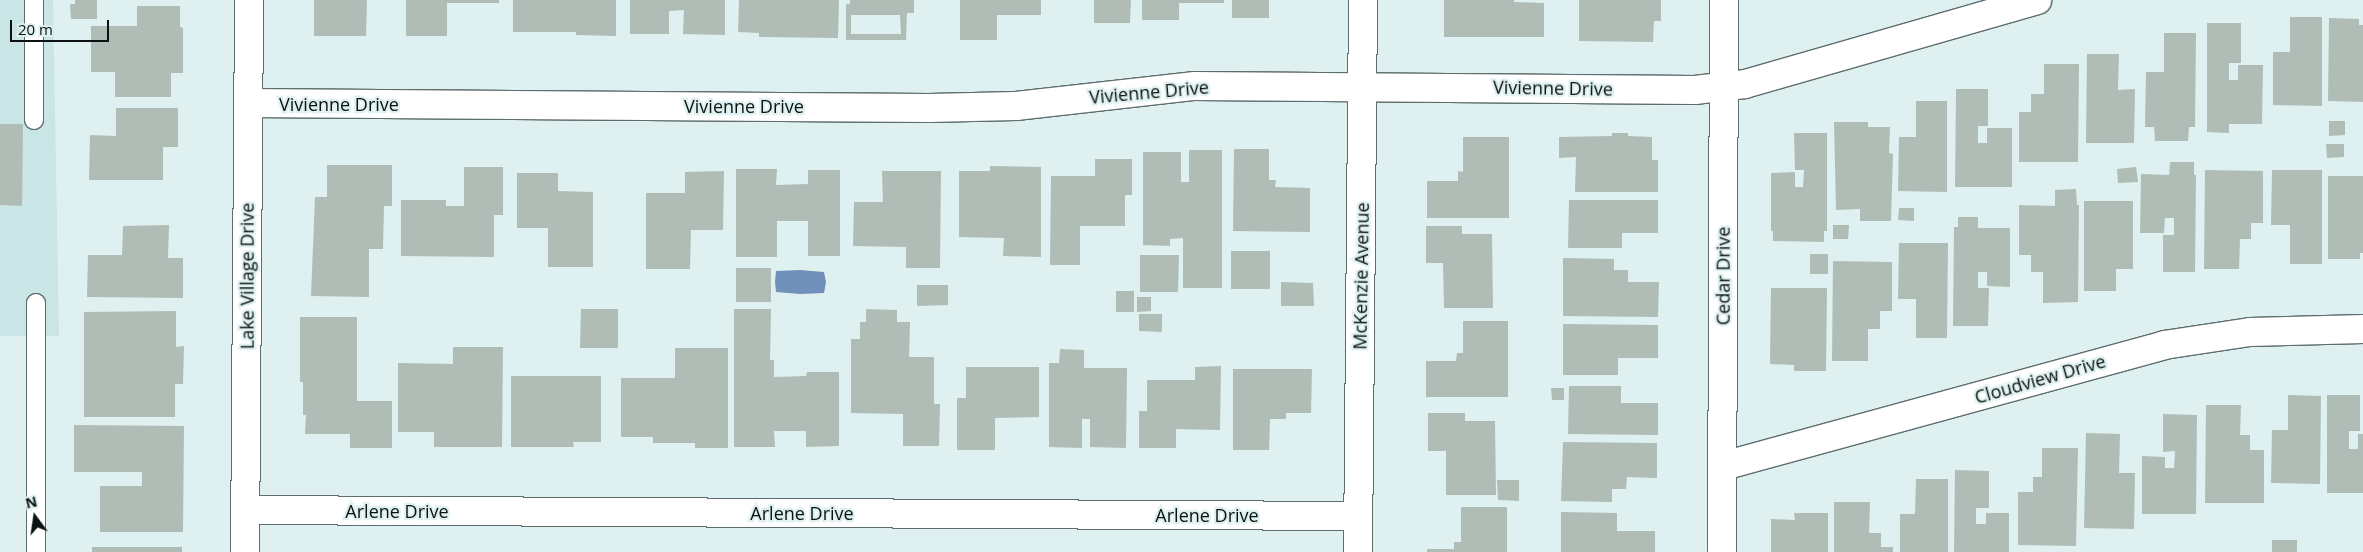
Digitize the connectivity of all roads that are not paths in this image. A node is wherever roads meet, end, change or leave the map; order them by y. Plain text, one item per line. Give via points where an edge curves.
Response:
1 (34, 0) edge
2 (249, 0) edge
3 (1363, 0) edge
4 (1724, 0) edge
5 (2037, 0) edge
6 (1363, 87) junction
7 (1723, 88) junction
8 (248, 103) junction
9 (34, 120) dead end
10 (36, 304) dead end
11 (2363, 329) edge
12 (1723, 466) junction
13 (245, 510) junction
14 (1358, 516) junction
15 (36, 552) edge
16 (245, 552) edge
17 (1358, 552) edge
18 (1722, 552) edge

1 - 9 lane
2 - 8 street, Lake Village Drive
3 - 6 street, McKenzie Avenue
4 - 7 street, Cedar Drive
5 - 7 street, Vivienne Drive via 1780,75
6 - 7 street, Vivienne Drive
6 - 8 street, Vivienne Drive via 1195,86 1036,104 958,107
6 - 14 street, McKenzie Avenue
7 - 12 street, Cedar Drive
8 - 13 street, Lake Village Drive
10 - 15 lane
11 - 12 street, Cloudview Drive via 2250,332 2164,345
12 - 18 street, Cedar Drive
13 - 14 street, Arlene Drive
13 - 16 street, Lake Village Drive
14 - 17 street, McKenzie Avenue

